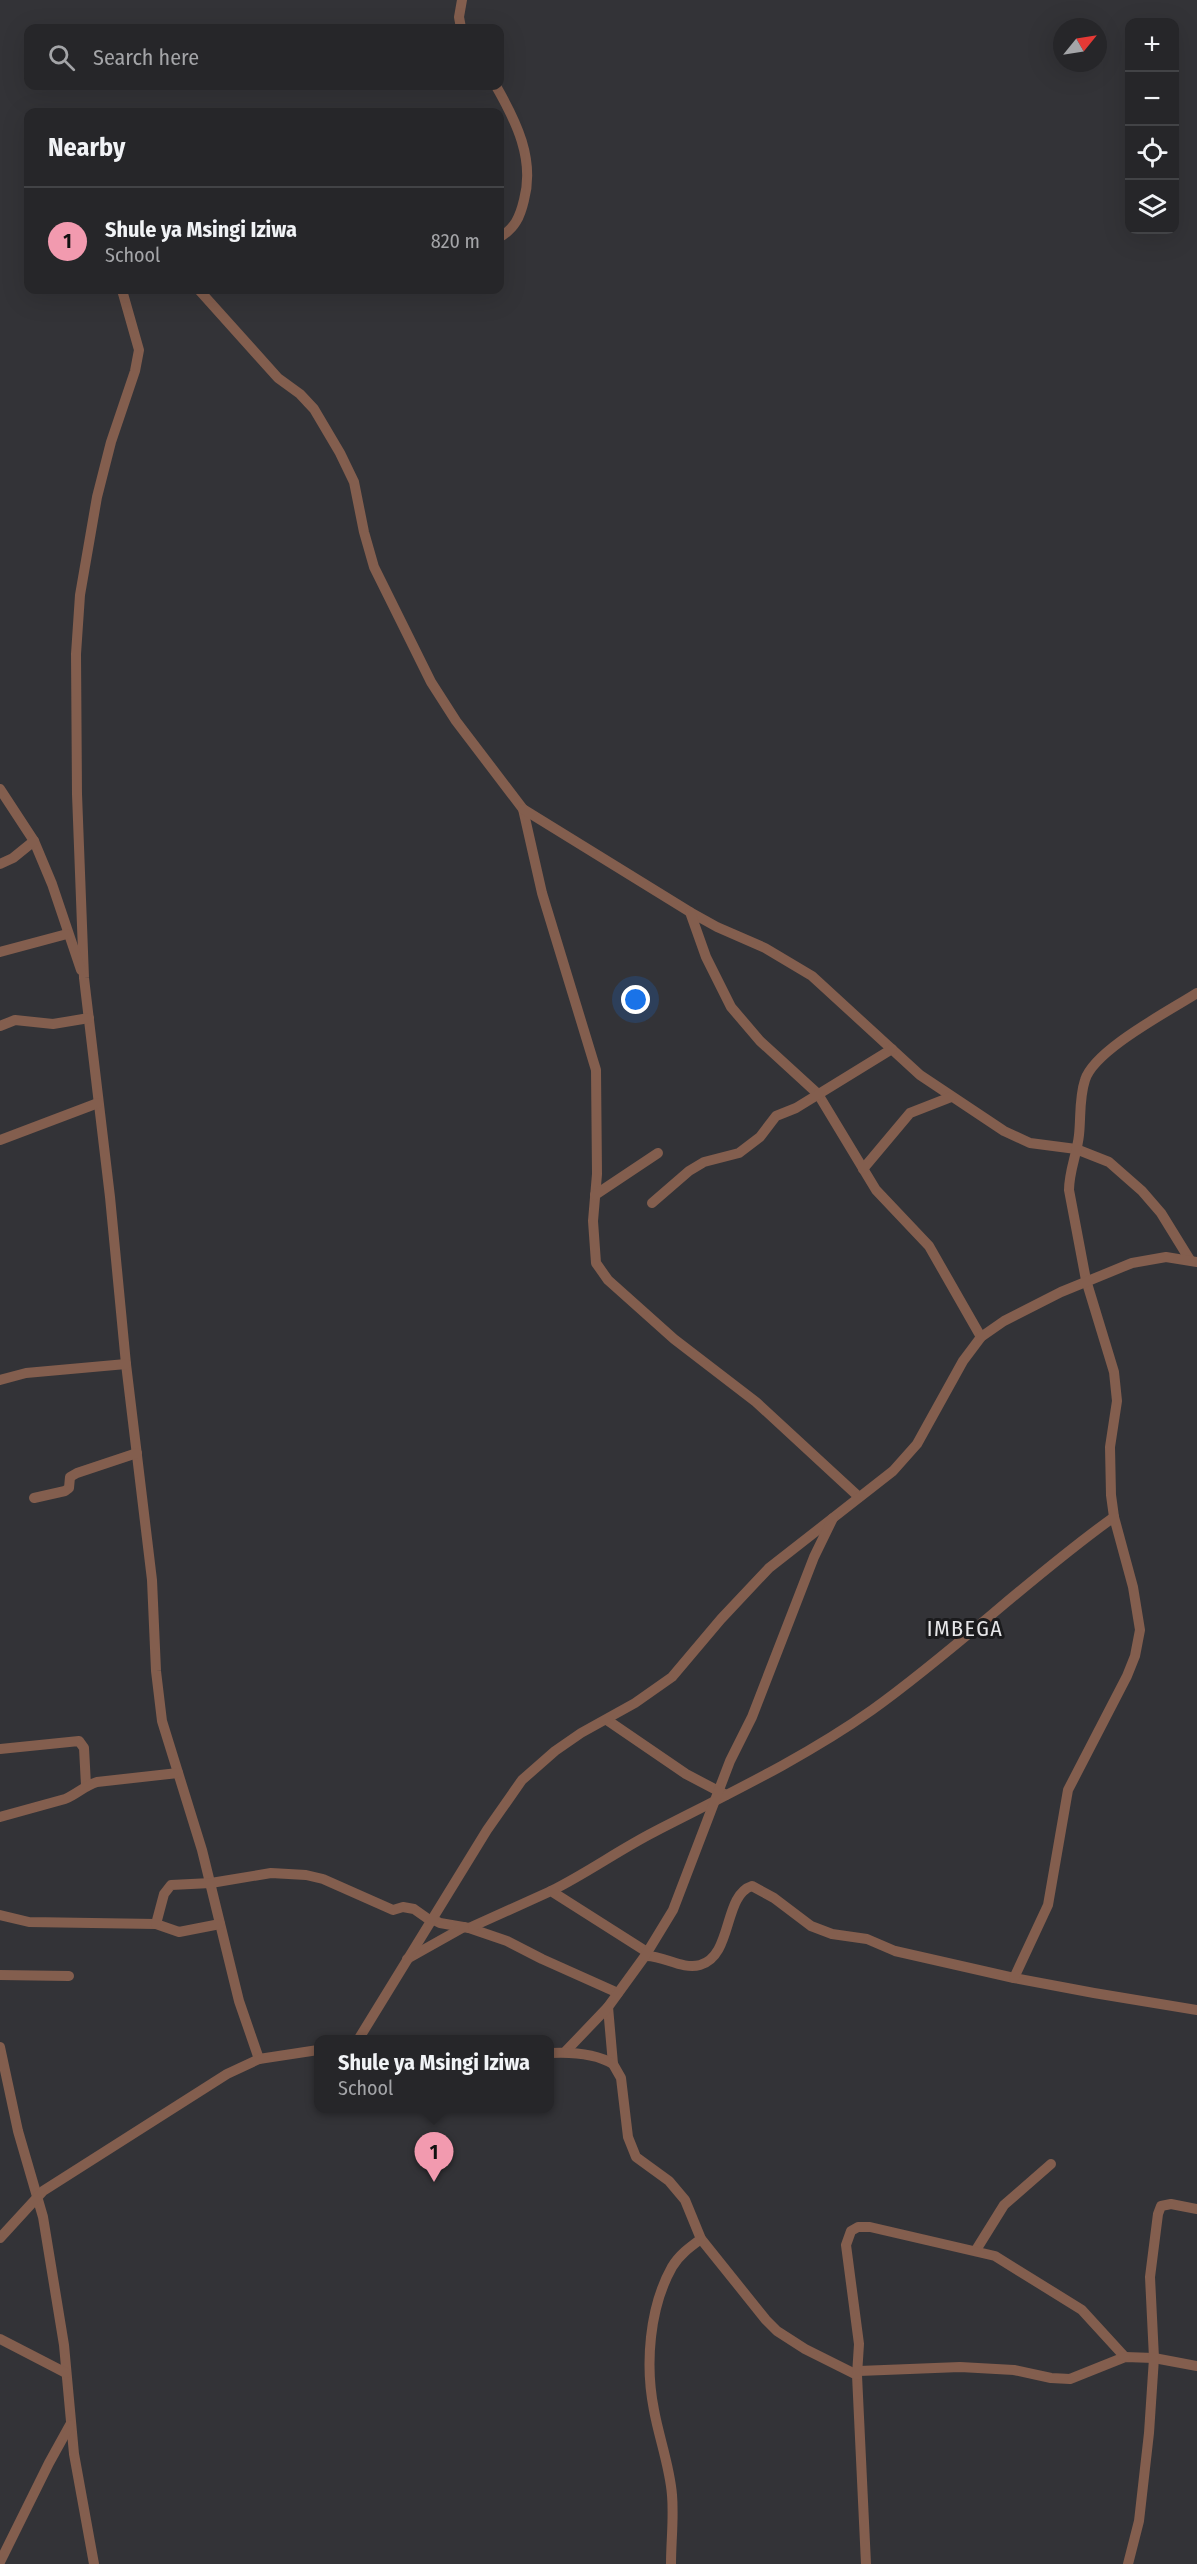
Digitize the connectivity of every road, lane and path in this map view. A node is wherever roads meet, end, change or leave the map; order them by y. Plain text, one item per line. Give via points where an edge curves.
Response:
1 (462, 0) edge
2 (460, 24) edge
3 (498, 90) edge
4 (504, 234) edge
5 (123, 294) edge
6 (203, 294) edge
7 (0, 789) edge
8 (523, 809) junction
9 (34, 841) junction
10 (0, 864) edge
11 (690, 912) junction
12 (67, 934) junction
13 (0, 952) edge
14 (84, 978) junction
15 (1197, 993) edge
16 (89, 1018) junction
17 (0, 1026) edge
18 (892, 1049) junction
19 (818, 1094) junction
20 (951, 1097) junction
21 (98, 1103) junction
22 (0, 1140) edge
23 (1076, 1149) junction
24 (658, 1153) dead end
25 (863, 1169) junction
26 (595, 1195) junction
27 (652, 1203) dead end
28 (1194, 1261) edge
29 (1086, 1280) junction
30 (981, 1337) junction
31 (126, 1364) junction
32 (0, 1380) edge
33 (137, 1454) junction
34 (859, 1497) junction
35 (34, 1498) dead end
36 (834, 1515) junction
37 (1114, 1517) junction
38 (607, 1720) junction
39 (0, 1749) edge
40 (178, 1773) junction
41 (86, 1785) junction
42 (724, 1794) junction
43 (715, 1802) junction
44 (0, 1817) edge
45 (211, 1883) junction
46 (551, 1891) junction
47 (0, 1915) edge
48 (431, 1920) junction
49 (156, 1924) junction
50 (220, 1924) junction
51 (467, 1928) junction
52 (646, 1954) junction
53 (407, 1959) junction
54 (0, 1975) edge
55 (69, 1976) dead end
56 (1014, 1978) junction
57 (618, 1993) junction
58 (608, 2007) junction
59 (1197, 2010) edge
60 (361, 2035) edge
61 (0, 2047) edge
62 (314, 2051) edge
63 (554, 2052) edge
64 (565, 2052) junction
65 (259, 2059) junction
66 (613, 2064) junction
67 (1051, 2164) dead end
68 (38, 2195) junction
69 (1197, 2209) edge
70 (0, 2238) edge
71 (701, 2239) junction
72 (976, 2250) junction
73 (0, 2339) edge
74 (1125, 2357) junction
75 (1154, 2358) junction
76 (1197, 2366) edge
77 (66, 2373) junction
78 (858, 2373) junction
79 (70, 2424) junction
80 (0, 2562) edge
81 (94, 2564) edge
82 (671, 2564) edge
83 (866, 2564) edge
84 (1128, 2564) edge

1 - 2 street
3 - 4 street via 516,125 528,170 522,212
5 - 14 street via 139,350 97,497 80,595 76,654
6 - 8 street via 278,378 314,409 354,482 374,567 431,682
7 - 9 street
8 - 11 street
8 - 26 street via 542,893 596,1070
9 - 10 street
9 - 12 street
11 - 18 street via 812,975
11 - 19 street via 706,957 731,1007 760,1041
12 - 13 street
12 - 14 street
14 - 16 street
15 - 23 street via 1107,1051 1091,1068 1082,1091
16 - 17 street via 53,1024 15,1020
16 - 21 street
18 - 19 street
18 - 20 street
19 - 25 street
19 - 27 street via 776,1116 760,1137 739,1153 704,1162 689,1171
20 - 23 street via 1030,1143
20 - 25 street via 910,1113
21 - 22 street
21 - 31 street
23 - 28 street via 1109,1162 1142,1191
23 - 29 street via 1069,1190
24 - 26 street
25 - 30 street via 876,1190 928,1246
26 - 34 street via 596,1263 608,1280 674,1340 756,1402
28 - 29 street via 1144,1259
29 - 30 street via 1028,1308
29 - 37 street via 1116,1386 1110,1447
30 - 34 street via 963,1361 917,1444 893,1471
31 - 32 street via 26,1373
31 - 33 street
33 - 35 street via 77,1473 70,1477 65,1491
33 - 40 street via 152,1580 158,1698
34 - 36 street
36 - 38 street via 769,1568 672,1677
36 - 42 street via 814,1557
37 - 42 street via 891,1696 828,1738
37 - 56 street via 1139,1615 1138,1645 1127,1676 1068,1790 1048,1905
38 - 42 street via 686,1774
38 - 48 street via 581,1732 522,1780
39 - 41 street via 79,1741 84,1748
40 - 41 street
40 - 45 street
41 - 44 street via 75,1796
42 - 43 street
43 - 46 street
43 - 52 street via 673,1910
45 - 48 street via 271,1874 315,1877 393,1910 403,1907
45 - 49 street via 169,1886
45 - 50 street
46 - 51 street
46 - 52 street
47 - 49 street via 29,1922
48 - 51 street
48 - 53 street
49 - 50 street via 179,1932
50 - 65 street via 239,2001
51 - 53 street
51 - 57 street via 507,1941
52 - 56 street via 690,1965 707,1962 717,1951 739,1897 752,1887 764,1891 820,1930
52 - 57 street
53 - 60 street
54 - 55 street
56 - 59 street
57 - 58 street
58 - 64 street
58 - 66 street
61 - 68 street via 18,2131
62 - 65 street
63 - 64 street
64 - 66 street
65 - 68 street via 201,2090
66 - 71 street via 621,2078 628,2137 636,2157 669,2181 685,2200
67 - 72 street via 1004,2205
68 - 70 street
68 - 77 street via 63,2333
69 - 75 street via 1166,2203 1160,2208 1150,2271
71 - 78 street via 777,2331 805,2349
71 - 82 street via 671,2268 652,2329 649,2368 672,2495
72 - 74 street via 1008,2262 1082,2310
72 - 78 street via 870,2227 851,2231 846,2245 859,2344
73 - 77 street
74 - 75 street
74 - 78 street via 1070,2379 960,2367
75 - 76 street
75 - 84 street via 1139,2521
77 - 79 street
78 - 83 street
79 - 80 street
79 - 81 street

